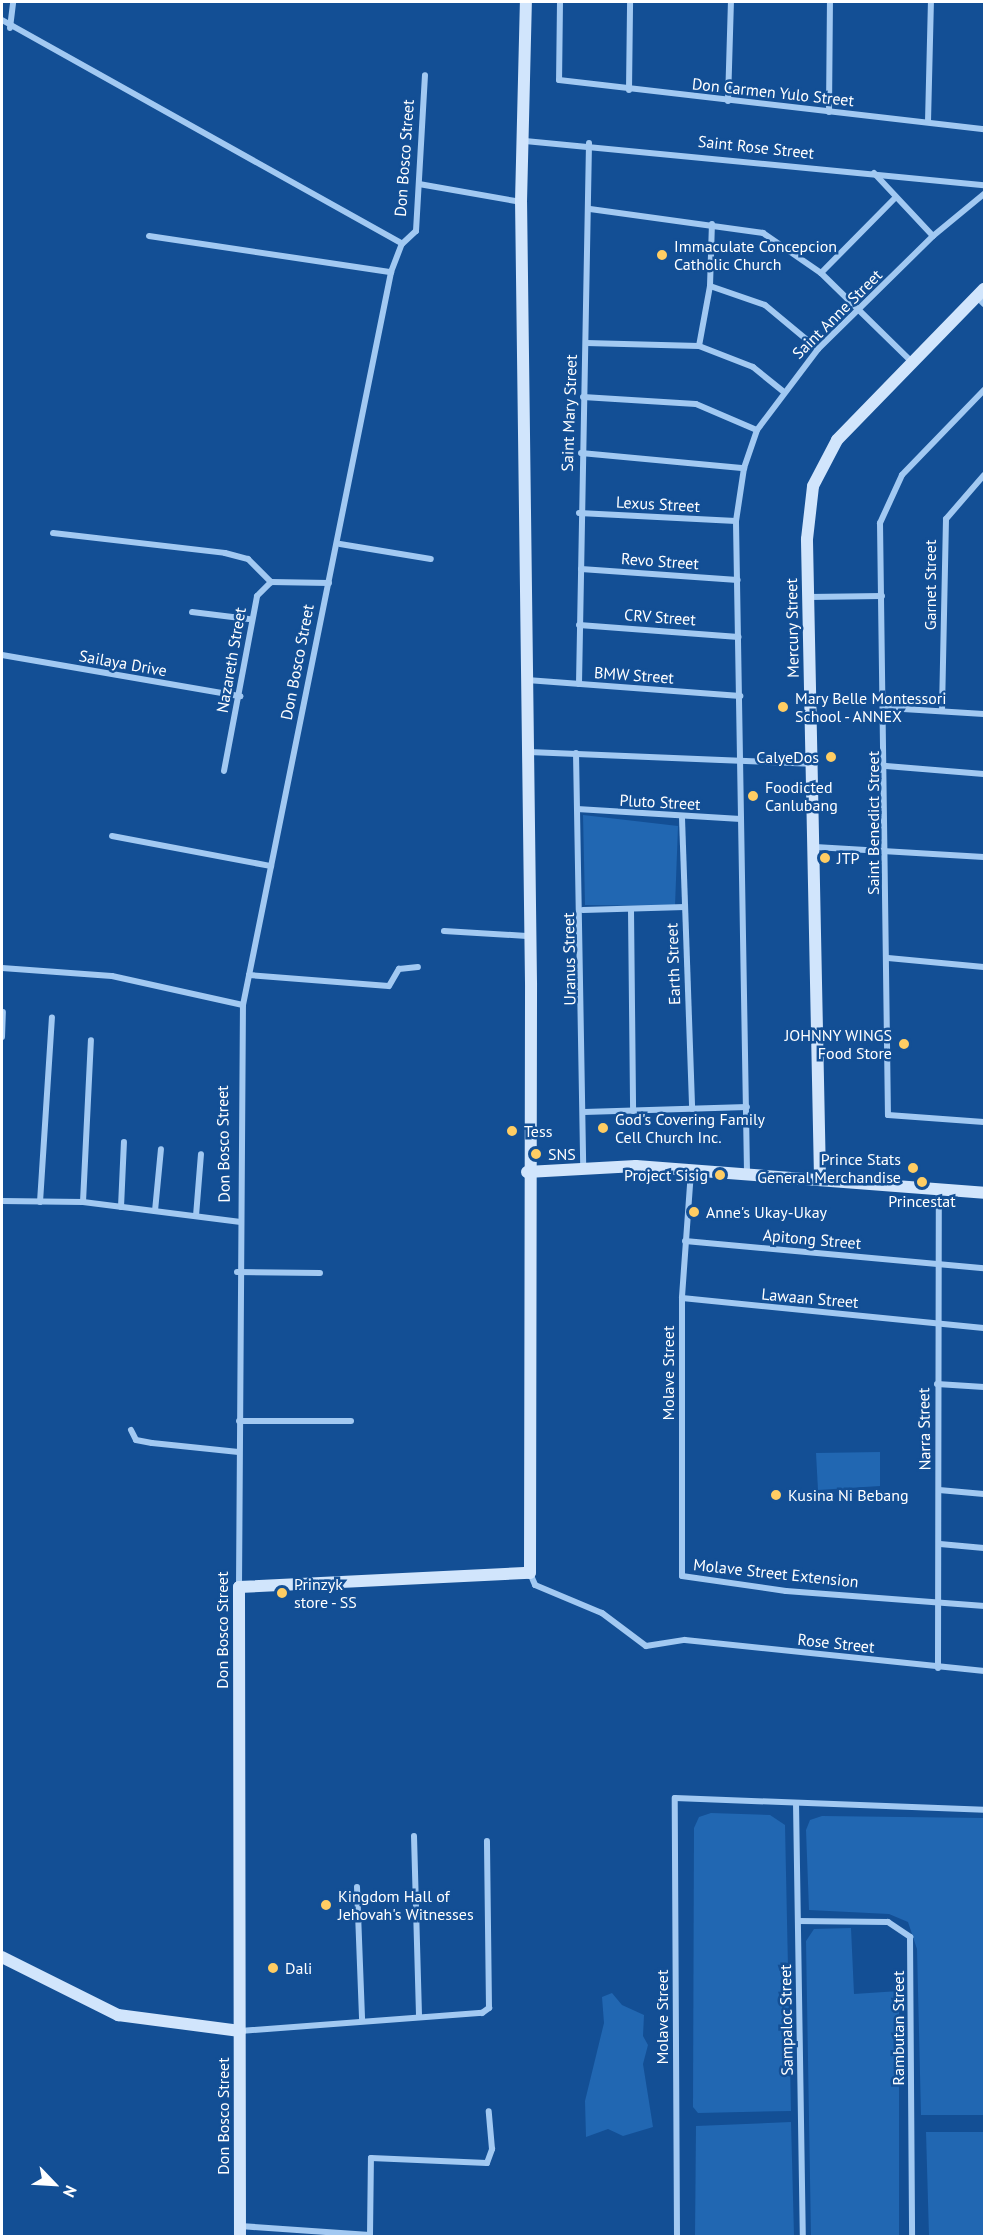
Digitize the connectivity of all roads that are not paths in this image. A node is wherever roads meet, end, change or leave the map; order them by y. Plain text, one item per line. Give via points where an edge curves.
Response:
1 (13, 2) edge
2 (526, 2) edge
3 (560, 2) edge
4 (630, 2) edge
5 (731, 2) edge
6 (830, 2) edge
7 (931, 2) edge
8 (2, 20) edge
9 (10, 28) junction
10 (425, 75) dead end
11 (629, 90) junction
12 (728, 101) junction
13 (830, 112) junction
14 (928, 122) junction
15 (984, 129) edge
16 (525, 141) junction
17 (589, 143) junction
18 (874, 172) junction
19 (419, 184) junction
20 (984, 185) edge
21 (984, 194) edge
22 (895, 198) junction
23 (521, 202) junction
24 (590, 209) junction
25 (712, 224) junction
26 (149, 236) dead end
27 (933, 236) junction
28 (402, 244) junction
29 (391, 272) junction
30 (821, 273) junction
31 (710, 286) junction
32 (982, 297) edge
33 (861, 309) junction
34 (586, 344) junction
35 (699, 346) junction
36 (818, 349) junction
37 (911, 361) junction
38 (984, 390) edge
39 (783, 391) junction
40 (583, 396) junction
41 (757, 430) junction
42 (581, 453) junction
43 (744, 468) junction
44 (984, 475) edge
45 (579, 513) junction
46 (736, 521) junction
47 (53, 533) dead end
48 (340, 544) junction
49 (431, 559) dead end
50 (581, 569) junction
51 (738, 580) junction
52 (272, 582) junction
53 (329, 583) junction
54 (882, 596) junction
55 (808, 597) junction
56 (192, 612) dead end
57 (249, 619) junction
58 (579, 625) junction
59 (739, 637) junction
60 (2, 656) edge
61 (527, 680) junction
62 (579, 684) junction
63 (240, 696) junction
64 (740, 696) junction
65 (887, 708) junction
66 (942, 710) junction
67 (984, 714) edge
68 (527, 752) junction
69 (576, 753) junction
70 (810, 764) junction
71 (742, 765) junction
72 (886, 766) junction
73 (224, 771) dead end
74 (984, 774) edge
75 (577, 809) junction
76 (682, 818) junction
77 (741, 819) junction
78 (112, 836) dead end
79 (815, 847) junction
80 (887, 849) junction
81 (984, 856) edge
82 (271, 866) junction
83 (685, 907) junction
84 (583, 910) junction
85 (632, 910) junction
86 (444, 931) dead end
87 (527, 936) junction
88 (888, 958) junction
89 (417, 967) dead end
90 (984, 967) edge
91 (2, 968) edge
92 (249, 975) junction
93 (243, 1005) junction
94 (3, 1012) dead end
95 (52, 1017) dead end
96 (2, 1037) edge
97 (91, 1040) dead end
98 (747, 1107) junction
99 (692, 1109) junction
100 (584, 1112) junction
101 (633, 1112) junction
102 (984, 1122) edge
103 (124, 1142) dead end
104 (161, 1149) dead end
105 (201, 1154) dead end
106 (582, 1166) junction
107 (691, 1171) junction
108 (527, 1172) junction
109 (747, 1172) junction
110 (820, 1178) junction
111 (939, 1189) junction
112 (984, 1193) edge
113 (2, 1201) edge
114 (40, 1202) junction
115 (82, 1202) junction
116 (121, 1206) junction
117 (155, 1211) junction
118 (196, 1216) junction
119 (241, 1222) junction
120 (685, 1241) junction
121 (936, 1263) junction
122 (984, 1268) edge
123 (237, 1272) junction
124 (320, 1274) dead end
125 (682, 1298) junction
126 (936, 1323) junction
127 (984, 1328) edge
128 (937, 1384) junction
129 (984, 1387) edge
130 (239, 1420) junction
131 (351, 1421) dead end
132 (131, 1430) dead end
133 (238, 1452) junction
134 (939, 1490) junction
135 (984, 1494) edge
136 (940, 1544) junction
137 (984, 1548) edge
138 (530, 1572) junction
139 (682, 1576) joint
140 (239, 1587) junction
141 (940, 1601) junction
142 (984, 1606) edge
143 (938, 1668) junction
144 (984, 1671) edge
145 (796, 1803) junction
146 (984, 1810) edge
147 (414, 1836) dead end
148 (487, 1841) dead end
149 (357, 1887) dead end
150 (798, 1921) junction
151 (2, 1957) edge
152 (419, 2016) junction
153 (362, 2020) junction
154 (240, 2031) junction
155 (489, 2111) dead end
156 (240, 2231) edge
157 (677, 2236) edge
158 (802, 2236) edge
159 (912, 2236) edge

1 - 9 street
2 - 16 street
3 - 11 street, Don Carmen Yulo Street via 559,80
4 - 11 street
5 - 12 street
6 - 13 street
7 - 14 street
8 - 9 street
9 - 28 street
10 - 19 street, Don Bosco Street
11 - 12 street, Don Carmen Yulo Street
12 - 13 street, Don Carmen Yulo Street
13 - 14 street, Don Carmen Yulo Street
14 - 15 street, Don Carmen Yulo Street
16 - 17 street, Saint Rose Street
16 - 23 street
17 - 18 street, Saint Rose Street
17 - 24 street, Saint Mary Street
18 - 20 street, Saint Rose Street
18 - 22 street
19 - 23 street
19 - 28 street, Don Bosco Street via 416,231
21 - 27 street, Saint Anne Street
22 - 27 street
22 - 30 street
23 - 61 street
24 - 25 street
24 - 34 street, Saint Mary Street
25 - 30 street via 763,233
25 - 31 street
26 - 29 street
27 - 33 street, Saint Anne Street
28 - 29 street, Don Bosco Street
29 - 48 street, Don Bosco Street
30 - 33 street
31 - 35 street
31 - 36 street via 765,305
32 - 37 street, Mercury Street
33 - 36 street, Saint Anne Street
33 - 37 street
34 - 35 street
34 - 40 street, Saint Mary Street
35 - 39 street via 753,367
36 - 39 street, Saint Anne Street
37 - 55 street, Mercury Street via 821,463 807,539
38 - 54 street, Saint Benedict Street via 902,475 887,498 880,523
39 - 41 street, Saint Anne Street
40 - 41 street via 696,404
40 - 42 street, Saint Mary Street
41 - 43 street, Saint Anne Street
42 - 43 street
42 - 45 street, Saint Mary Street
43 - 46 street, Saint Anne Street
44 - 66 street, Garnet Street via 946,519
45 - 46 street, Lexus Street
45 - 50 street, Saint Mary Street
46 - 51 street, Saint Anne Street
47 - 52 street via 248,559
48 - 49 street
48 - 53 street, Don Bosco Street
50 - 51 street, Revo Street
50 - 58 street, Saint Mary Street
51 - 59 street, Saint Anne Street
52 - 53 street
52 - 57 street, Nazareth Street via 257,596
53 - 82 street, Don Bosco Street
54 - 55 street
54 - 65 street, Saint Benedict Street
55 - 70 street, Mercury Street
56 - 57 street
57 - 63 street, Nazareth Street
58 - 59 street, CRV Street
58 - 62 street, Saint Mary Street
59 - 64 street, Saint Anne Street
60 - 63 street, Sailaya Drive
61 - 62 street, BMW Street
61 - 68 street
62 - 64 street, BMW Street
63 - 73 street, Nazareth Street
64 - 71 street, Saint Anne Street
65 - 66 street
65 - 72 street, Saint Benedict Street
66 - 67 street
68 - 69 street
68 - 87 street
69 - 71 street
69 - 75 street, Uranus Street
70 - 71 street
70 - 79 street, Mercury Street
71 - 77 street, Saint Anne Street
72 - 74 street
72 - 80 street, Saint Benedict Street
75 - 76 street, Pluto Street
75 - 84 street, Uranus Street
76 - 77 street, Pluto Street
76 - 83 street, Earth Street
77 - 98 street, Saint Anne Street
78 - 82 street
79 - 80 street
79 - 110 street, Mercury Street
80 - 81 street
80 - 88 street, Saint Benedict Street
82 - 92 street, Don Bosco Street
83 - 85 street
83 - 99 street, Earth Street
84 - 85 street
84 - 100 street, Uranus Street
85 - 101 street
86 - 87 street
87 - 108 street
88 - 90 street
88 - 102 street, Saint Benedict Street via 888,1115
89 - 92 street via 399,969 389,986
91 - 93 street via 112,976
92 - 93 street, Don Bosco Street
93 - 119 street, Don Bosco Street
94 - 96 street
95 - 114 street
97 - 115 street
98 - 99 street
98 - 109 street, Saint Anne Street
99 - 101 street
100 - 101 street
100 - 106 street, Uranus Street
103 - 116 street
104 - 117 street
105 - 118 street
106 - 107 street
106 - 108 street
107 - 109 street
107 - 120 street, Molave Street
108 - 138 street
109 - 110 street
110 - 111 street
111 - 112 street
111 - 121 street, Narra Street
113 - 114 street
114 - 115 street
115 - 116 street
116 - 117 street
117 - 118 street
118 - 119 street
119 - 123 street, Don Bosco Street
120 - 121 street, Apitong Street
120 - 125 street, Molave Street
121 - 122 street, Apitong Street
121 - 126 street, Narra Street
123 - 124 street
123 - 130 street, Don Bosco Street
125 - 126 street, Lawaan Street
125 - 139 street, Molave Street
126 - 127 street, Lawaan Street
126 - 128 street, Narra Street
128 - 129 street
128 - 134 street, Narra Street
130 - 131 street
130 - 133 street, Don Bosco Street
132 - 133 street via 136,1440
133 - 140 street, Don Bosco Street
134 - 135 street
134 - 136 street, Narra Street
136 - 137 street
136 - 141 street, Narra Street
138 - 140 street
138 - 143 street, Rose Street via 535,1585 602,1613 646,1646 685,1640
139 - 141 street, Molave Street Extension via 805,1592
140 - 154 street, Don Bosco Street
141 - 142 street, Molave Street Extension
141 - 143 street, Narra Street
143 - 144 street, Rose Street
145 - 146 street
145 - 150 street, Sampaloc Street
145 - 157 street, Molave Street via 675,1798
147 - 152 street
148 - 152 street via 493,1999 482,2013
149 - 153 street
150 - 158 street, Sampaloc Street
150 - 159 street, Rambutan Street via 880,1920 902,1927 910,1937
151 - 154 street via 118,2015
152 - 153 street
153 - 154 street
154 - 156 street, Don Bosco Street
155 - 156 street via 492,2149 487,2163 371,2158 370,2235

